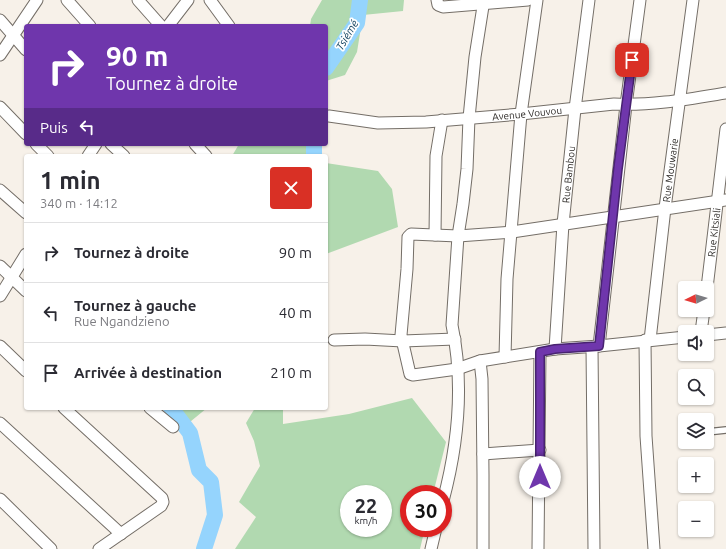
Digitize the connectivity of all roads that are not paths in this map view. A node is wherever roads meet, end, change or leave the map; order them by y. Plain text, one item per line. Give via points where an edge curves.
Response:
1 (37, 0) edge
2 (67, 0) edge
3 (138, 0) edge
4 (188, 0) edge
5 (210, 0) edge
6 (528, 0) edge
7 (537, 0) edge
8 (589, 0) edge
9 (640, 0) edge
10 (694, 0) edge
11 (438, 2) edge
12 (484, 2) edge
13 (0, 20) edge
14 (88, 24) edge
15 (159, 24) edge
16 (170, 24) edge
17 (228, 24) edge
18 (14, 37) junction
19 (24, 48) edge
20 (0, 55) edge
21 (726, 93) edge
22 (680, 101) junction
23 (626, 105) junction
24 (0, 107) edge
25 (575, 109) junction
26 (521, 114) junction
27 (329, 116) dead end
28 (469, 118) junction
29 (442, 120) junction
30 (726, 129) edge
31 (24, 132) edge
32 (38, 146) edge
33 (113, 146) edge
34 (197, 146) edge
35 (46, 154) edge
36 (122, 154) edge
37 (204, 154) edge
38 (0, 190) edge
39 (721, 201) edge
40 (665, 208) junction
41 (24, 211) edge
42 (613, 216) junction
43 (562, 224) junction
44 (512, 232) junction
45 (435, 234) junction
46 (458, 236) junction
47 (24, 257) edge
48 (0, 266) edge
49 (12, 277) junction
50 (707, 281) edge
51 (24, 289) edge
52 (0, 296) edge
53 (726, 333) edge
54 (714, 334) edge
55 (678, 338) edge
56 (455, 339) junction
57 (334, 340) dead end
58 (648, 340) junction
59 (403, 341) junction
60 (0, 346) edge
61 (596, 346) junction
62 (555, 349) junction
63 (540, 352) junction
64 (505, 358) junction
65 (480, 361) junction
66 (24, 369) edge
67 (457, 369) junction
68 (66, 410) edge
69 (152, 410) edge
70 (0, 423) edge
71 (173, 428) dead end
72 (726, 430) edge
73 (714, 431) edge
74 (540, 450) junction
75 (483, 454) junction
76 (447, 485) edge
77 (0, 499) edge
78 (121, 534) junction
79 (433, 537) edge
80 (51, 549) edge
81 (99, 549) edge
82 (430, 549) edge
83 (483, 549) edge
84 (538, 549) edge
85 (594, 549) edge
86 (654, 549) edge

1 - 18 street
2 - 14 street
3 - 15 street
4 - 16 street
5 - 17 street
6 - 12 street
7 - 26 street
8 - 25 street, Rue Bambou
9 - 23 street
10 - 22 street, Rue Mouwarie
11 - 12 street via 443,7
12 - 28 street
13 - 18 street
18 - 19 street
18 - 20 street
21 - 22 street, Avenue Vouvou
22 - 23 street, Avenue Vouvou
22 - 40 street, Rue Mouwarie
23 - 25 street, Avenue Vouvou
23 - 42 street
24 - 31 street
25 - 26 street, Avenue Vouvou
25 - 43 street, Rue Bambou
26 - 28 street, Avenue Vouvou
26 - 44 street
27 - 29 street, Avenue Vouvou via 378,124
28 - 29 street, Avenue Vouvou
28 - 46 street via 467,169
29 - 45 street via 436,156
30 - 39 street, Rue Kitsiali
32 - 35 street
33 - 36 street
34 - 37 street
38 - 41 street
39 - 40 street
39 - 50 street, Rue Kitsiali
40 - 42 street
40 - 58 street, Rue Mouwarie
42 - 43 street
42 - 61 street
43 - 44 street
43 - 62 street, Rue Bambou
44 - 46 street
44 - 64 street via 507,279
45 - 46 street
45 - 59 street via 411,234 408,237
46 - 56 street via 452,325
47 - 49 street
48 - 49 street
49 - 51 street
49 - 52 street
53 - 54 street
55 - 58 street
56 - 59 street
56 - 67 street
57 - 59 street
58 - 61 street
58 - 86 street, Rue Mouwarie via 646,436
59 - 67 street via 410,374
60 - 66 street
61 - 62 street
61 - 85 street
62 - 63 street
63 - 64 street
63 - 74 street
64 - 65 street
65 - 67 street
65 - 75 street
67 - 76 street via 455,441
68 - 78 street via 162,498 161,506
69 - 71 street
70 - 78 street
72 - 73 lane
74 - 75 street
74 - 84 street
75 - 83 street
77 - 80 street
78 - 81 street
79 - 82 street

